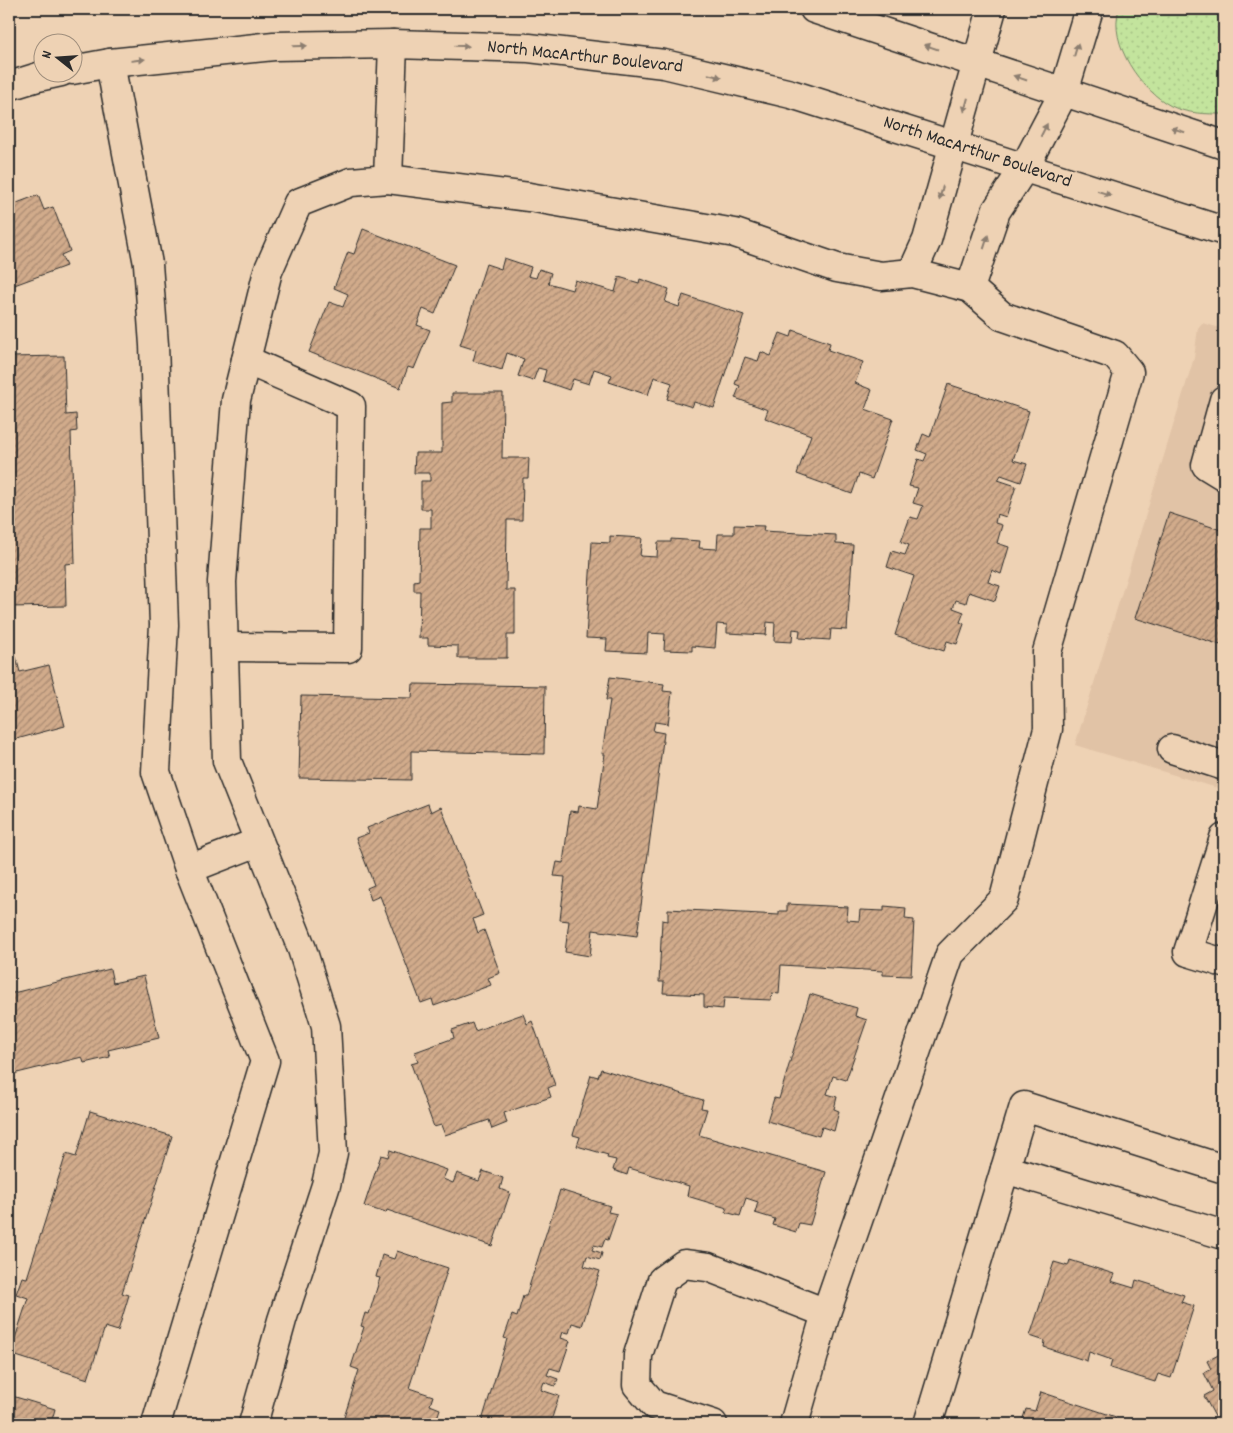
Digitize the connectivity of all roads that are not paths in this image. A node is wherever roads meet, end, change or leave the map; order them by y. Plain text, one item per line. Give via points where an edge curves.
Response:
1 (814, 9) edge
2 (992, 9) edge
3 (1089, 9) edge
4 (392, 44) junction
5 (110, 63) junction
6 (977, 63) junction
7 (82, 68) edge
8 (32, 79) edge
9 (9, 86) edge
10 (1064, 92) junction
11 (1224, 145) edge
12 (955, 146) junction
13 (1024, 168) junction
14 (388, 179) junction
15 (1224, 231) edge
16 (912, 273) junction
17 (970, 288) junction
18 (246, 360) junction
19 (1224, 400) edge
20 (1224, 476) edge
21 (224, 647) junction
22 (1172, 749) dead end
23 (1224, 766) edge
24 (258, 842) junction
25 (1222, 852) edge
26 (190, 869) junction
27 (1224, 963) edge
28 (1005, 1169) junction
29 (1224, 1169) edge
30 (1224, 1235) edge
31 (826, 1313) junction
32 (156, 1424) edge
33 (253, 1424) edge
34 (714, 1424) edge
35 (794, 1424) edge
36 (928, 1424) edge

6 -> 1 main road
2 - 6 main road
10 -> 3 main road
5 -> 4 main road, North MacArthur Boulevard via 274,46
4 -> 12 main road, North MacArthur Boulevard via 529,48 664,64 791,94
4 - 14 main road
5 - 7 main road, North MacArthur Boulevard
5 - 26 main road via 148,264 154,345 164,626 156,772
10 -> 6 main road
6 -> 12 main road
8 - 9 main road
11 -> 10 main road
13 -> 10 main road
12 - 13 main road, North MacArthur Boulevard
12 -> 16 main road via 927,240
13 -> 15 main road, North MacArthur Boulevard
17 -> 13 main road via 996,211
14 - 16 main road via 529,197 735,233 837,268 881,276
14 - 18 main road via 351,182 298,203 268,271
16 - 17 main road
17 - 31 main road via 1002,316 1115,355 1129,372 1047,652 1048,729 1004,899 950,954
18 - 21 main road via 236,400 222,582
18 - 21 main road via 351,406 348,648
19 - 20 main road via 1206,465
21 - 24 main road via 227,761
22 - 23 main road
24 - 26 main road
24 - 33 main road via 302,949 326,1026 333,1153
25 - 27 main road via 1188,952
26 - 32 main road via 265,1061
28 - 29 main road via 1024,1106
28 - 30 main road
28 - 36 main road
31 - 34 main road via 708,1267 684,1264 662,1280 638,1355 637,1385 654,1405
31 - 35 main road

